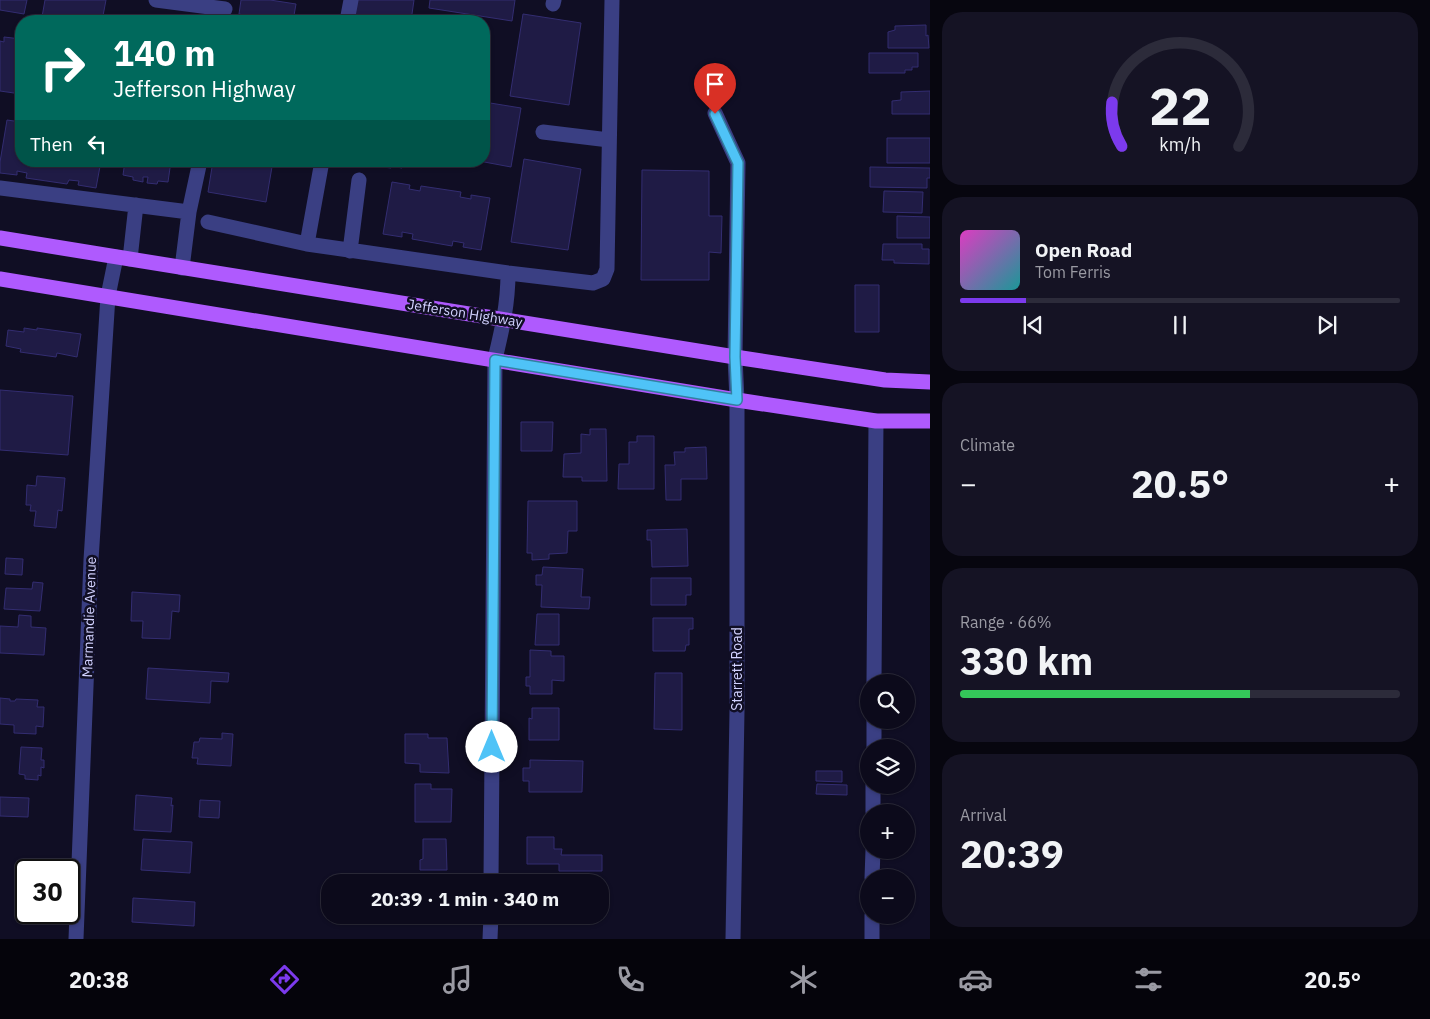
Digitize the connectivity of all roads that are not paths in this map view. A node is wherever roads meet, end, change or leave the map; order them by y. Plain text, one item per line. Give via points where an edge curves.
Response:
1 (156, 0) edge
2 (351, 0) edge
3 (612, 0) edge
4 (225, 10) edge
5 (348, 15) edge
6 (715, 114) dead end
7 (543, 132) dead end
8 (609, 140) junction
9 (199, 167) edge
10 (321, 167) edge
11 (359, 180) dead end
12 (0, 188) edge
13 (136, 205) junction
14 (189, 212) junction
15 (208, 222) dead end
16 (0, 238) edge
17 (307, 244) junction
18 (350, 251) junction
19 (123, 258) junction
20 (182, 268) junction
21 (508, 273) junction
22 (0, 279) edge
23 (108, 296) junction
24 (505, 320) junction
25 (735, 357) junction
26 (495, 360) junction
27 (930, 382) edge
28 (737, 400) junction
29 (876, 421) junction
30 (930, 421) edge
31 (874, 674) edge
32 (491, 874) edge
33 (491, 924) edge
34 (872, 924) edge
35 (76, 939) edge
36 (490, 939) edge
37 (733, 939) edge
38 (872, 939) edge

1 - 4 street
2 - 5 street
3 - 8 street
6 - 25 street, Starrett Road via 738,163
7 - 8 street
8 - 21 street via 607,269 603,280 592,283
9 - 14 street
10 - 17 street
11 - 18 street
12 - 13 street
13 - 14 street
13 - 19 street, Marmandie Avenue
14 - 20 street
15 - 17 street
16 - 19 main road, Jefferson Highway
17 - 18 street
18 - 21 street
19 - 20 main road, Jefferson Highway
19 - 23 street, Marmandie Avenue
20 - 24 main road, Jefferson Highway
21 - 24 street
22 - 23 main road
23 - 26 main road
23 - 35 street, Marmandie Avenue via 91,560
24 - 25 main road, Jefferson Highway
24 - 26 street
25 - 27 main road, Jefferson Highway via 886,380
25 - 28 street, Starrett Road
26 - 28 main road
26 - 32 street
28 - 29 main road
28 - 37 street, Starrett Road via 738,711
29 - 30 main road
29 - 31 street
33 - 36 street
34 - 38 street

